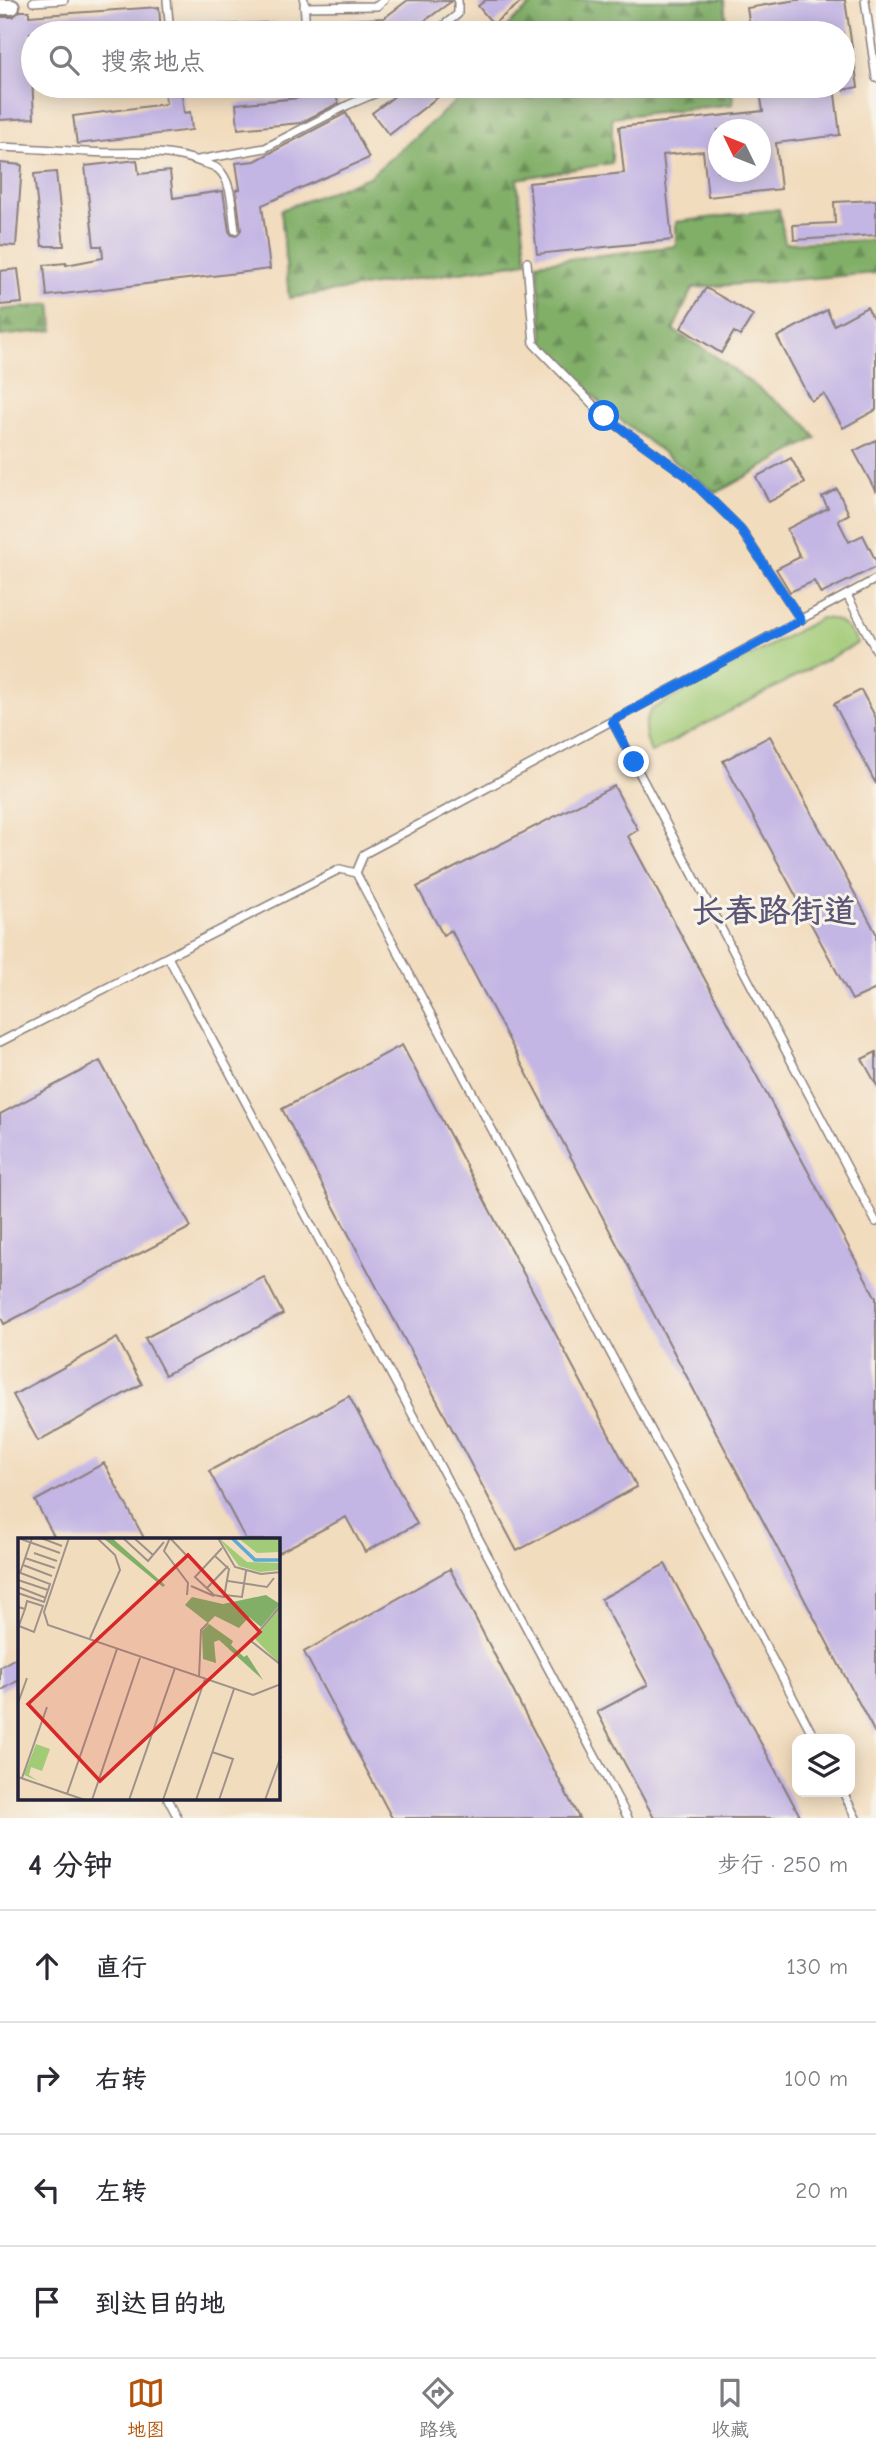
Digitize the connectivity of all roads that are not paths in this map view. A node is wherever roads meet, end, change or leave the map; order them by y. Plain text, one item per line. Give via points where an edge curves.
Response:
1 (64, 0) edge
2 (167, 0) edge
3 (384, 0) edge
4 (458, 0) edge
5 (865, 0) edge
6 (33, 2) dead end
7 (304, 4) edge
8 (168, 21) edge
9 (449, 21) edge
10 (876, 78) edge
11 (365, 98) edge
12 (0, 147) edge
13 (198, 160) junction
14 (235, 230) dead end
15 (527, 262) dead end
16 (876, 579) edge
17 (847, 595) junction
18 (801, 620) junction
19 (876, 650) edge
20 (612, 721) junction
21 (356, 873) junction
22 (168, 957) junction
23 (0, 1042) edge
24 (876, 1222) edge
25 (812, 1734) edge
26 (846, 1797) edge
27 (169, 1800) edge
28 (178, 1818) edge
29 (628, 1818) edge
30 (856, 1818) edge

1 - 6 lane
2 - 8 lane
3 - 7 lane via 377,6
4 - 9 lane via 458,14
5 - 10 lane
11 - 13 lane via 265,148
12 - 13 lane via 173,153
13 - 14 lane via 218,169 228,183
15 - 18 lane via 534,344 604,416 687,476 739,527
16 - 17 lane
17 - 18 lane
17 - 19 lane
18 - 20 lane
20 - 21 lane via 364,854
20 - 24 lane
21 - 22 lane via 340,869
21 - 25 lane
22 - 23 lane
22 - 29 lane
26 - 30 lane
27 - 28 lane

